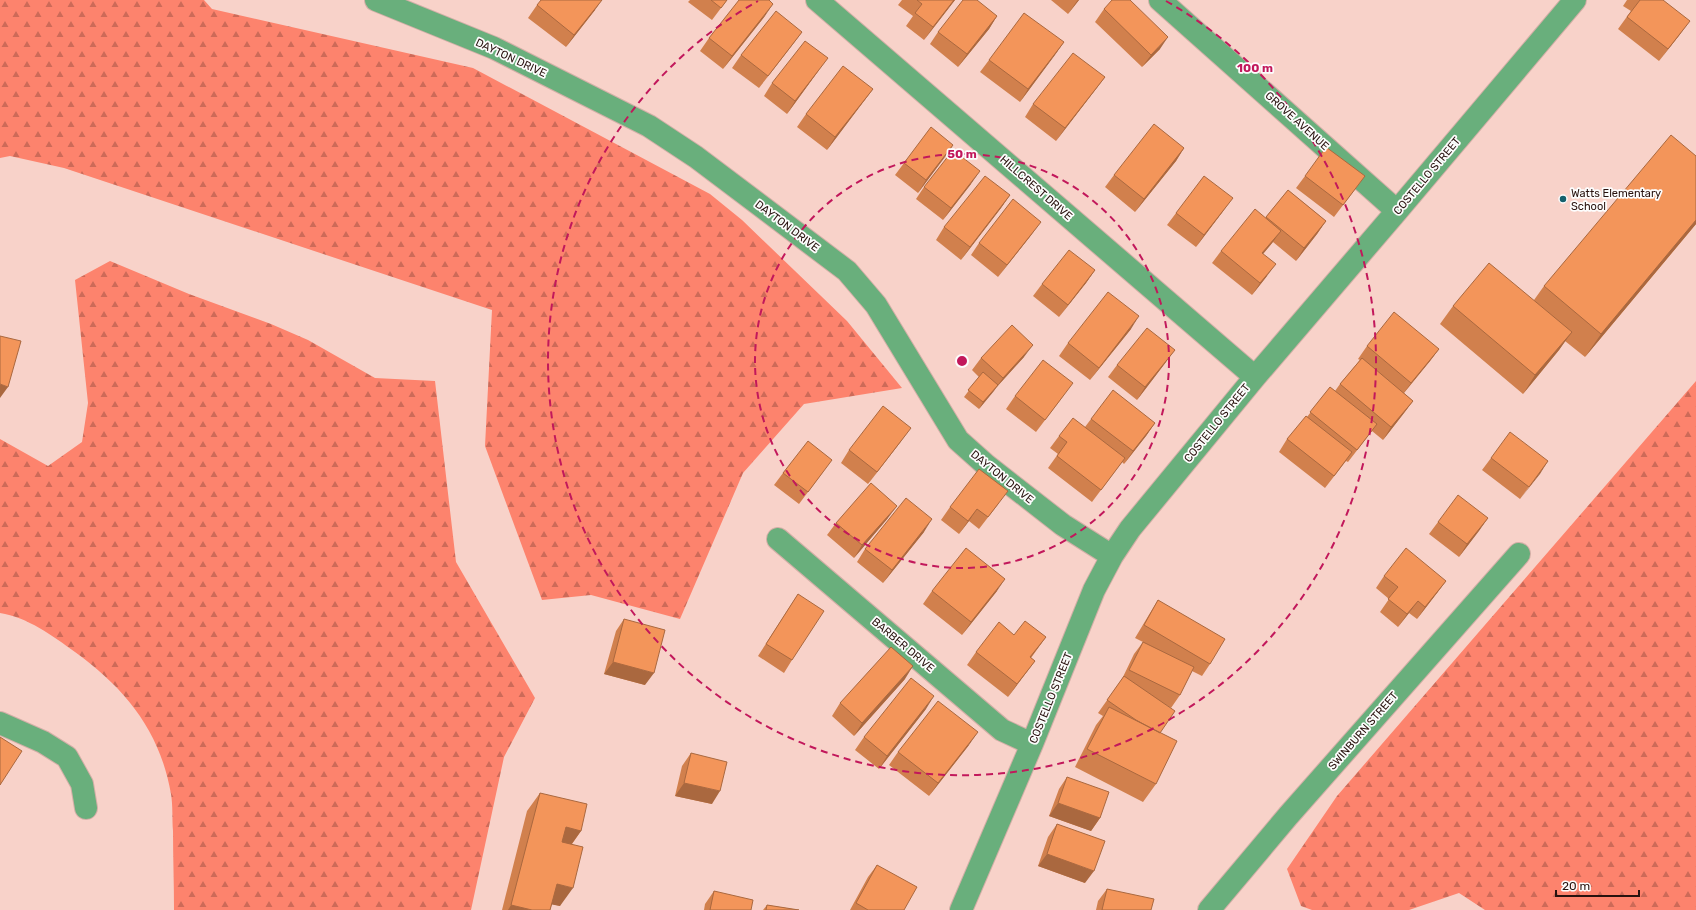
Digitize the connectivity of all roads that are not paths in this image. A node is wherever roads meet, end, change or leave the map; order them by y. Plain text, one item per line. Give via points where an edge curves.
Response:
1 (376, 0) edge
2 (817, 0) edge
3 (1160, 0) edge
4 (1575, 0) edge
5 (1397, 211) junction
6 (1255, 377) junction
7 (778, 539) dead end
8 (1519, 554) dead end
9 (1112, 556) junction
10 (0, 723) edge
11 (1032, 744) junction
12 (86, 808) dead end
13 (961, 910) edge
14 (1209, 910) edge

1 - 9 street, DAYTON DRIVE via 494,48 649,126 696,157 847,271 876,305 958,440 1063,525
2 - 6 street, HILLCREST DRIVE
3 - 5 street, GROVE AVENUE
4 - 5 street, COSTELLO STREET
5 - 6 street, COSTELLO STREET
6 - 9 street, COSTELLO STREET via 1130,529
7 - 11 street, BARBER DRIVE via 1002,730
8 - 14 street, SWINBURN STREET via 1288,816
9 - 11 street, COSTELLO STREET via 1094,590
10 - 12 street via 43,742 67,757 82,784
11 - 13 street, COSTELLO STREET

